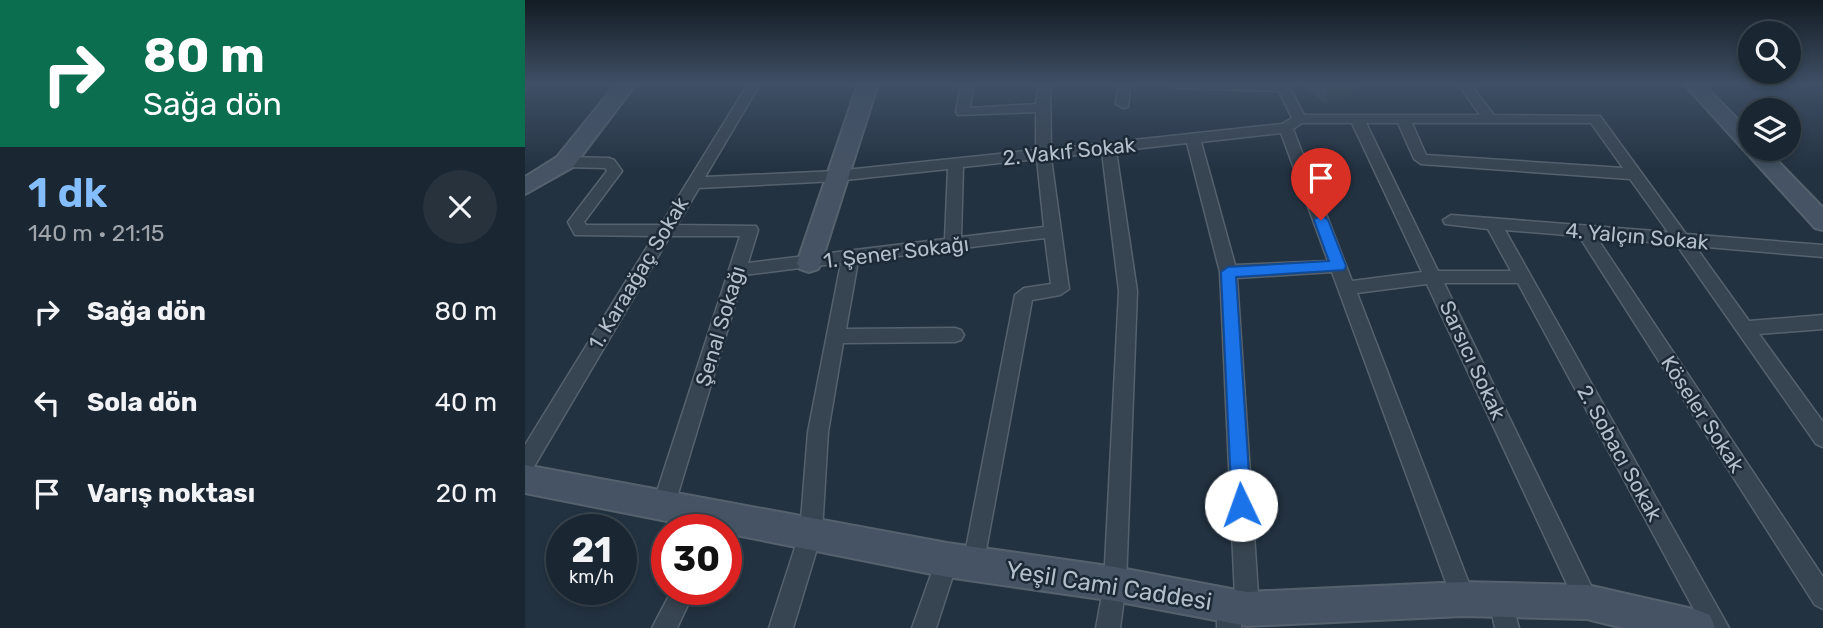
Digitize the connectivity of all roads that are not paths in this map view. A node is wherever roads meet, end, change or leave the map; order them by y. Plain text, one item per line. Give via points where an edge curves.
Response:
1 (603, 113) edge
2 (735, 113) edge
3 (858, 113) edge
4 (1042, 113) edge
5 (1290, 113) edge
6 (1486, 113) edge
7 (1721, 113) edge
8 (1403, 118) junction
9 (1489, 118) junction
10 (1357, 119) junction
11 (1292, 124) junction
12 (1738, 131) edge
13 (1193, 138) junction
14 (1108, 146) junction
15 (1045, 153) junction
16 (1765, 161) edge
17 (565, 162) junction
18 (956, 163) junction
19 (1634, 174) junction
20 (836, 176) junction
21 (692, 183) junction
22 (525, 187) edge
23 (1451, 220) dead end
24 (1823, 222) edge
25 (1493, 223) junction
26 (663, 231) junction
27 (1054, 231) junction
28 (1584, 231) junction
29 (1680, 240) junction
30 (953, 244) junction
31 (1823, 251) edge
32 (850, 258) junction
33 (809, 263) junction
34 (1339, 266) junction
35 (737, 270) junction
36 (1228, 272) junction
37 (1434, 277) junction
38 (1523, 277) junction
39 (1346, 288) junction
40 (1823, 322) edge
41 (1745, 328) junction
42 (955, 335) dead end
43 (835, 336) junction
44 (1823, 438) edge
45 (525, 463) edge
46 (525, 479) edge
47 (663, 507) junction
48 (688, 514) edge
49 (742, 525) edge
50 (811, 532) junction
51 (961, 562) junction
52 (1115, 584) junction
53 (1823, 597) edge
54 (1463, 599) junction
55 (676, 605) edge
56 (1235, 614) edge
57 (1504, 614) edge
58 (1610, 614) edge
59 (664, 628) edge
60 (781, 628) edge
61 (924, 628) edge
62 (1108, 628) edge
63 (1697, 628) edge
64 (1717, 628) edge

1 - 17 main road
2 - 21 street, 1. Karaağaç Sokak
3 - 20 main road
4 - 15 street
5 - 11 street
6 - 9 street
7 - 12 main road
8 - 9 street, 2. Vakıf Sokak
8 - 10 street, 2. Vakıf Sokak
8 - 19 street via 1421,159
9 - 19 street, 2. Vakıf Sokak via 1595,119
10 - 11 street, 2. Vakıf Sokak
10 - 37 street, Sarsıcı Sokak
11 - 13 street, 2. Vakıf Sokak
11 - 34 street
13 - 14 street, 2. Vakıf Sokak
13 - 36 street
14 - 15 street, 2. Vakıf Sokak
14 - 52 street via 1128,292
15 - 18 street, 2. Vakıf Sokak
15 - 27 street
16 - 24 main road
17 - 22 main road
17 - 26 street via 609,163 615,171 576,222 580,231
18 - 20 street, 2. Vakıf Sokak
18 - 30 street
19 - 29 street
20 - 21 street, 2. Vakıf Sokak
20 - 33 main road
21 - 26 street, 1. Karaağaç Sokak
23 - 25 street, 4. Yalçın Sokak
25 - 28 street, 4. Yalçın Sokak
25 - 38 street, 2. Sobacı Sokak
26 - 35 street, Şenal Sokağı via 750,230
26 - 45 street, 1. Karaağaç Sokak
27 - 30 street, 1. Şener Sokağı
27 - 51 street via 1060,289 1024,295
28 - 29 street, 4. Yalçın Sokak
28 - 53 street, Köseler Sokak
29 - 31 street, 4. Yalçın Sokak
29 - 41 street
30 - 32 street, 1. Şener Sokağı
32 - 33 street, 1. Şener Sokağı
32 - 43 street
33 - 35 street, 1. Şener Sokağı
34 - 36 street
34 - 39 street
35 - 47 street, Şenal Sokağı
36 - 56 street
37 - 38 street
37 - 39 street
37 - 58 street, Sarsıcı Sokak
38 - 64 street, 2. Sobacı Sokak
39 - 54 street
40 - 41 street
41 - 44 street
42 - 43 street
43 - 50 street via 817,432
46 - 47 main road, Yeşil Cami Caddesi
47 - 48 main road, Yeşil Cami Caddesi
49 - 50 main road, Yeşil Cami Caddesi
50 - 51 main road, Yeşil Cami Caddesi
50 - 60 street
51 - 52 main road, Yeşil Cami Caddesi
51 - 61 street
52 - 56 main road, Yeşil Cami Caddesi
52 - 62 street
54 - 56 main road, Yeşil Cami Caddesi
54 - 57 main road, Yeşil Cami Caddesi
55 - 59 street
57 - 58 main road, Yeşil Cami Caddesi
58 - 63 main road, Yeşil Cami Caddesi

